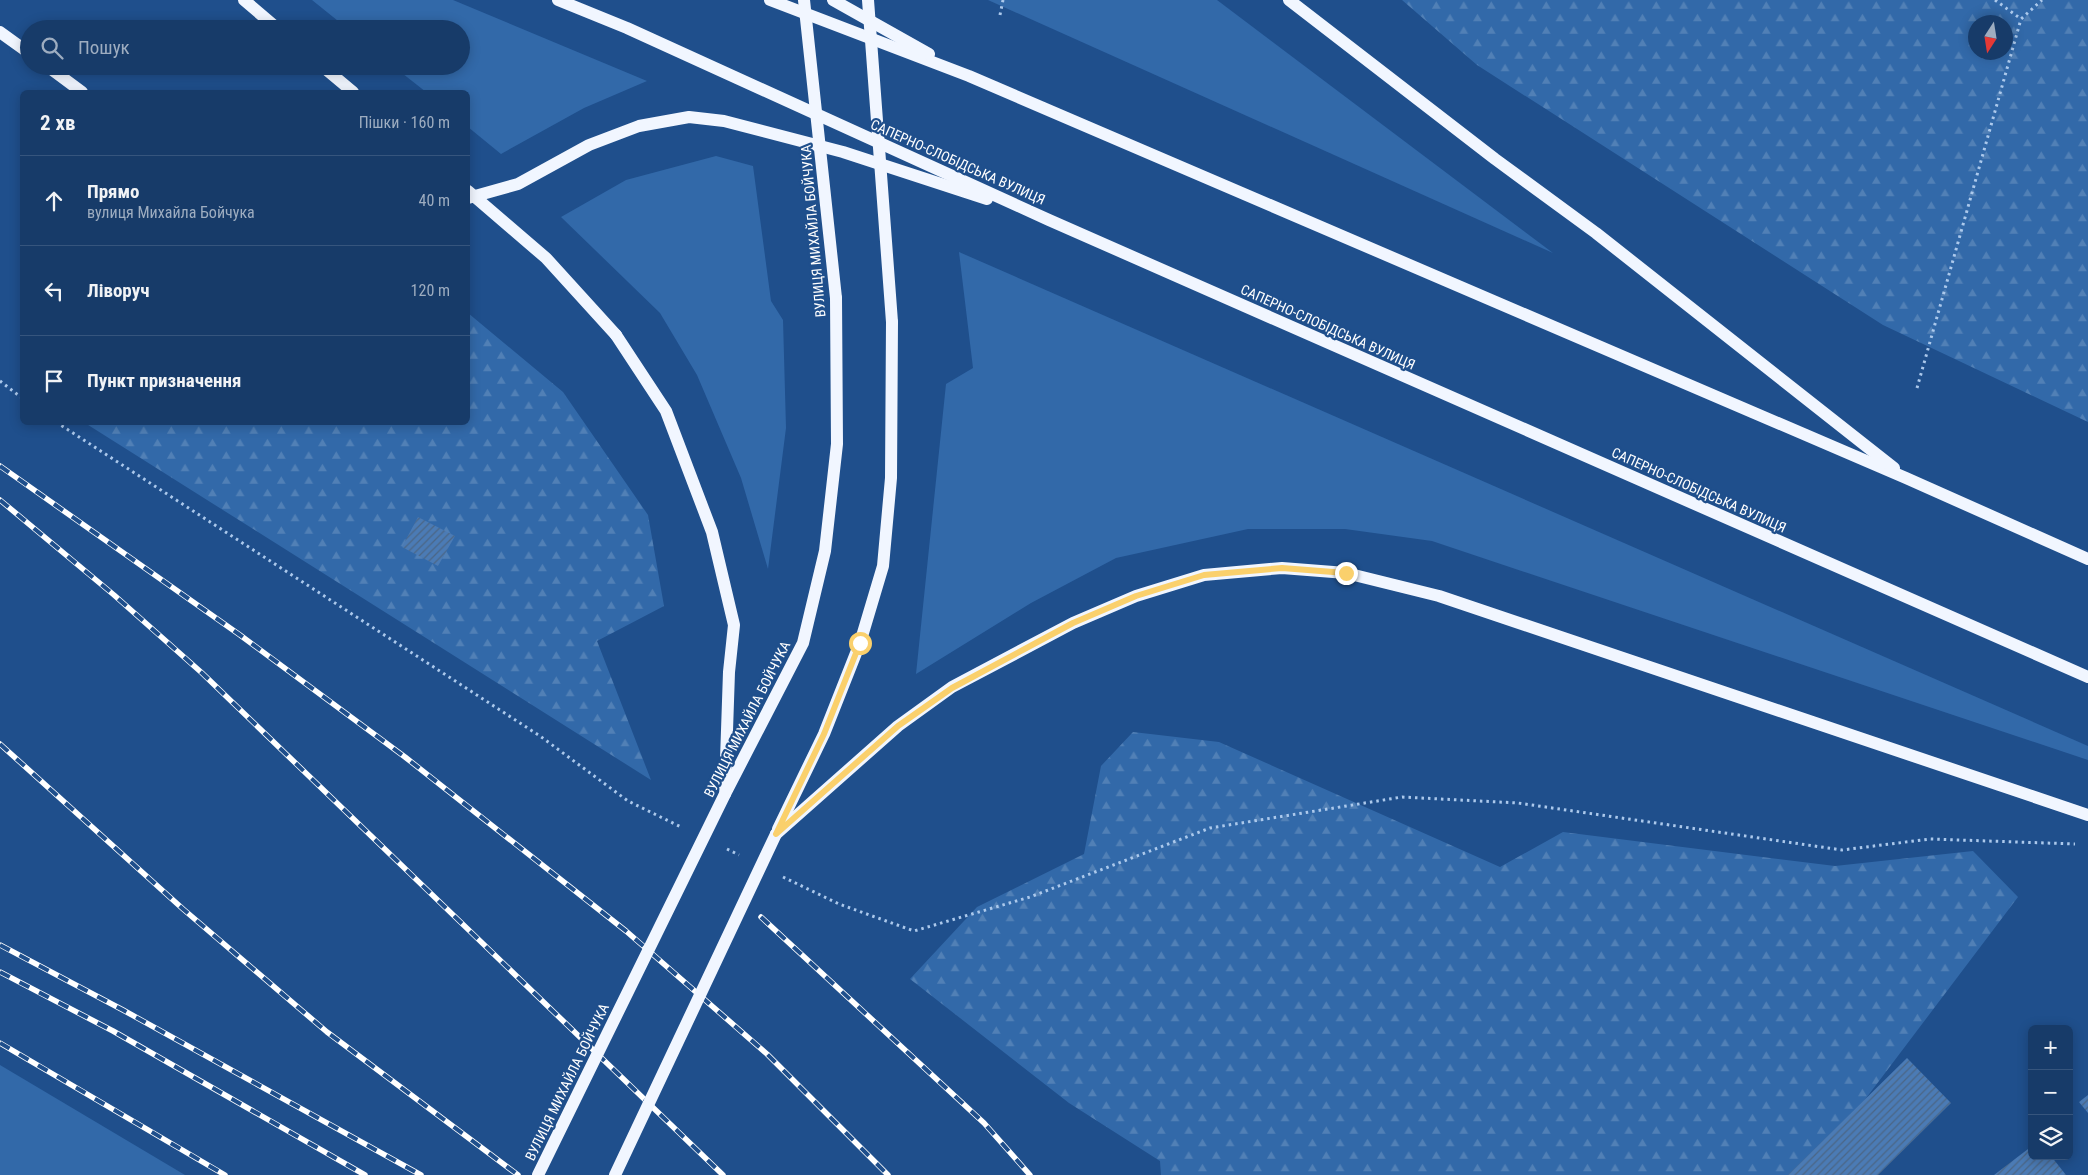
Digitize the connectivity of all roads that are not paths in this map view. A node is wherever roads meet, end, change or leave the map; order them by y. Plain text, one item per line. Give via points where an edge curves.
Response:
1 (244, 0) edge
2 (558, 0) edge
3 (770, 0) edge
4 (804, 0) edge
5 (833, 0) edge
6 (868, 0) edge
7 (1289, 0) edge
8 (267, 20) edge
9 (0, 32) edge
10 (20, 46) edge
11 (59, 75) edge
12 (333, 75) edge
13 (969, 76) junction
14 (79, 90) edge
15 (351, 90) edge
16 (470, 192) edge
17 (470, 197) edge
18 (1049, 220) junction
19 (1906, 478) junction
20 (2088, 559) edge
21 (2088, 677) edge
22 (725, 794) junction
23 (2088, 815) edge
24 (776, 834) junction
25 (538, 1175) edge
26 (614, 1175) edge

1 - 8 main road
2 - 18 main road, САПЕРНО-СЛОБІДСЬКА ВУЛИЦЯ via 636,32
3 - 13 main road
4 - 22 main road, ВУЛИЦЯ МИХАЙЛА БОЙЧУКА, bridge via 836,298 837,444 825,551 803,643
5 - 13 main road
6 - 24 main road, bridge via 892,322 891,478 883,566 850,670 824,734
7 - 19 main road via 1495,159 1596,232
9 - 10 main road
11 - 14 main road
12 - 15 main road
13 - 19 main road
16 - 22 main road, bridge via 546,258 616,335 666,411 712,532 734,625
17 - 18 main road via 518,184 589,146 639,126 689,117 724,121 843,152
18 - 21 main road, САПЕРНО-СЛОБІДСЬКА ВУЛИЦЯ
19 - 20 main road
22 - 25 main road, ВУЛИЦЯ МИХАЙЛА БОЙЧУКА, bridge
23 - 24 main road via 1438,596 1346,573 1282,568 1204,575 1136,596 1073,623 945,693 898,726
24 - 26 main road, bridge

